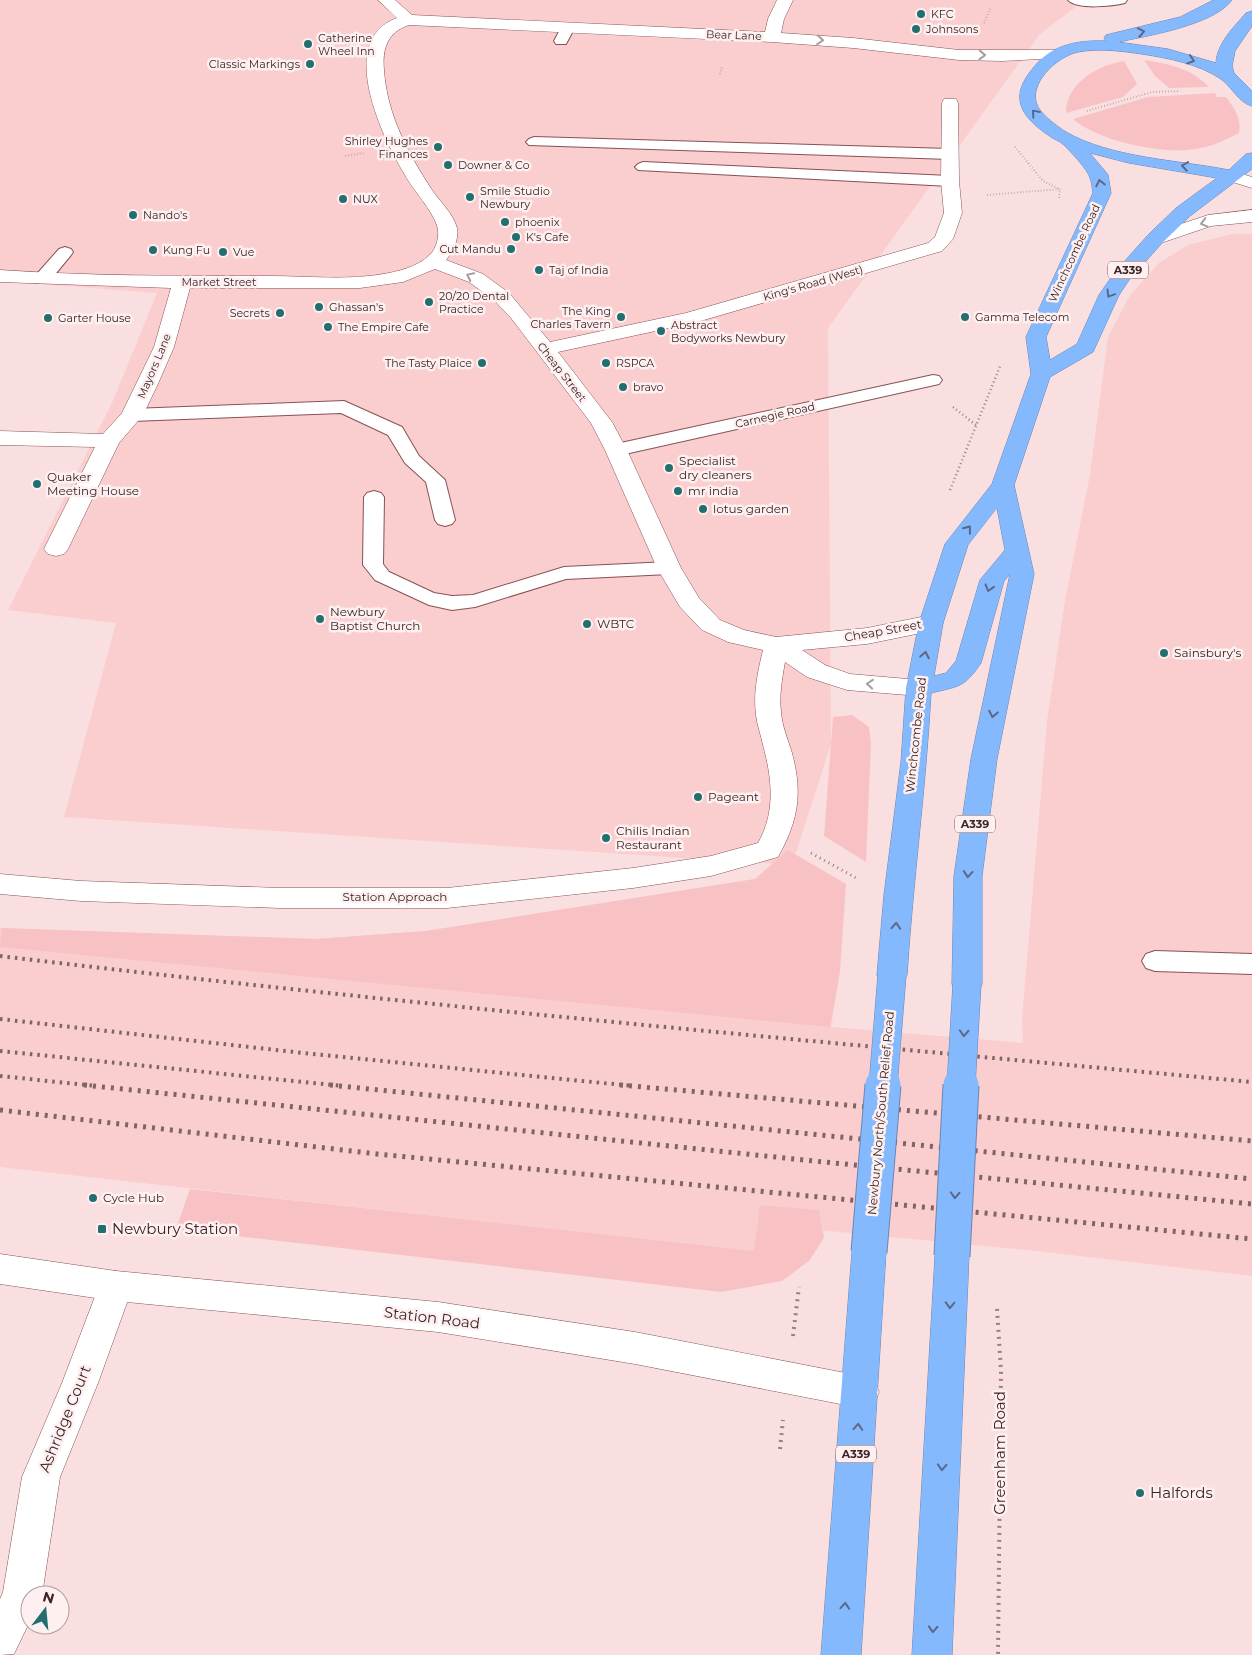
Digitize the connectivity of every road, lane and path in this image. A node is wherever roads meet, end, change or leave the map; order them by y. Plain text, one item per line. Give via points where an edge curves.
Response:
1 (386, 0) edge
2 (785, 0) edge
3 (1076, 0) edge
4 (1119, 0) edge
5 (1224, 0) edge
6 (1252, 16) edge
7 (408, 20) junction
8 (772, 37) junction
9 (1076, 48) junction
10 (1060, 53) junction
11 (1226, 74) junction
12 (1180, 91) dead end
13 (1252, 101) edge
14 (950, 103) dead end
15 (1085, 111) dead end
16 (1069, 140) junction
17 (1010, 141) dead end
18 (534, 142) dead end
19 (950, 154) junction
20 (1252, 158) edge
21 (643, 167) dead end
22 (1232, 176) junction
23 (1252, 183) edge
24 (1060, 189) junction
25 (951, 190) junction
26 (1058, 204) dead end
27 (1252, 216) edge
28 (1155, 239) junction
29 (65, 252) dead end
30 (434, 262) junction
31 (0, 276) edge
32 (42, 279) junction
33 (182, 282) junction
34 (544, 349) junction
35 (1002, 362) dead end
36 (1041, 374) junction
37 (933, 380) dead end
38 (953, 407) dead end
39 (132, 415) junction
40 (976, 425) junction
41 (0, 438) edge
42 (109, 441) junction
43 (616, 450) junction
44 (1003, 485) junction
45 (374, 498) dead end
46 (946, 498) dead end
47 (445, 520) dead end
48 (56, 549) dead end
49 (1018, 549) junction
50 (669, 568) junction
51 (932, 622) junction
52 (776, 645) junction
53 (919, 688) junction
54 (778, 835) junction
55 (866, 880) dead end
56 (0, 884) edge
57 (1155, 961) dead end
58 (1252, 964) edge
59 (892, 975) joint
60 (0, 1270) edge
61 (116, 1286) junction
62 (996, 1307) dead end
63 (861, 1392) junction
64 (0, 1640) edge
65 (841, 1655) edge
66 (932, 1655) edge
67 (998, 1655) edge

1 - 7 street
2 - 8 street
3 - 4 lane via 1101,3
9 -> 5 highway via 1177,23
6 - 11 highway via 1225,51 1222,65
7 - 8 street, Bear Lane via 564,34
7 - 30 street via 389,27 378,42 376,80 380,108 389,130 408,167 447,227 445,245
8 -> 10 street, Bear Lane via 853,42 959,55
9 - 10 highway
9 -> 11 highway via 1108,46 1151,51 1190,59
16 -> 10 highway via 1037,116 1028,98 1028,90 1036,76
11 - 13 highway
12 - 15 path via 1152,92
14 - 19 street, King's Road (West)
22 -> 16 highway via 1114,154
36 -> 16 highway, Winchcombe Road / A339 via 1036,338 1102,192 1099,174
17 - 24 path via 1043,181
18 - 19 lane
19 - 25 street, King's Road (West)
20 - 22 highway
21 - 25 lane
22 - 23 street
22 - 28 highway, A339 via 1183,212
24 - 25 path
24 - 26 path
25 - 34 street, King's Road (West) via 953,214 950,226 944,239 935,247 690,318
27 -> 28 street via 1208,221
28 -> 36 highway, A339 via 1109,295 1086,348
29 - 32 lane
30 - 33 street, Market Street via 404,276 369,281
34 -> 30 street, Cheap Street via 502,297 476,278
31 - 32 street, Market Street
32 - 33 street, Market Street
33 - 39 street, Mayors Lane via 164,347
34 - 43 street, Cheap Street via 601,422
35 - 40 path
36 - 44 highway, Winchcombe Road / A339
37 - 43 lane, Carnegie Road
38 - 40 path
39 - 42 street, Mayors Lane
39 - 47 lane via 344,407 395,431 412,459 435,480
40 - 46 path
41 - 42 street
42 - 48 street, Mayors Lane
43 - 50 street, Cheap Street
44 - 49 highway, A339
51 -> 44 highway, Winchcombe Road / A339 via 957,544
45 - 50 lane via 373,565 382,576 429,599 452,603 475,601 564,573
49 -> 53 highway via 992,580 968,663 955,678
49 -> 66 highway, A339, bridge via 1022,574 984,759 968,876 967,984
50 - 52 street, Cheap Street via 689,602 711,625 737,636
51 - 52 street, Cheap Street via 868,636
53 -> 51 highway, Winchcombe Road / A339
53 -> 52 street, Cheap Street via 847,682 816,671
52 - 54 street via 768,686 768,711 784,770 785,805
59 -> 53 highway, Winchcombe Road / A339
54 - 55 path
54 - 56 street, Station Approach via 768,850 712,866 447,898 270,897 81,891
57 - 58 lane
59 - 63 highway, Newbury North/South Relief Road / A339, bridge
60 - 61 street, Station Road
61 - 63 street, Station Road via 438,1317 635,1348
61 - 64 street, Ashridge Court via 41,1477 22,1596
62 - 67 path, Greenham Road via 1001,1372
65 -> 63 highway, A339

